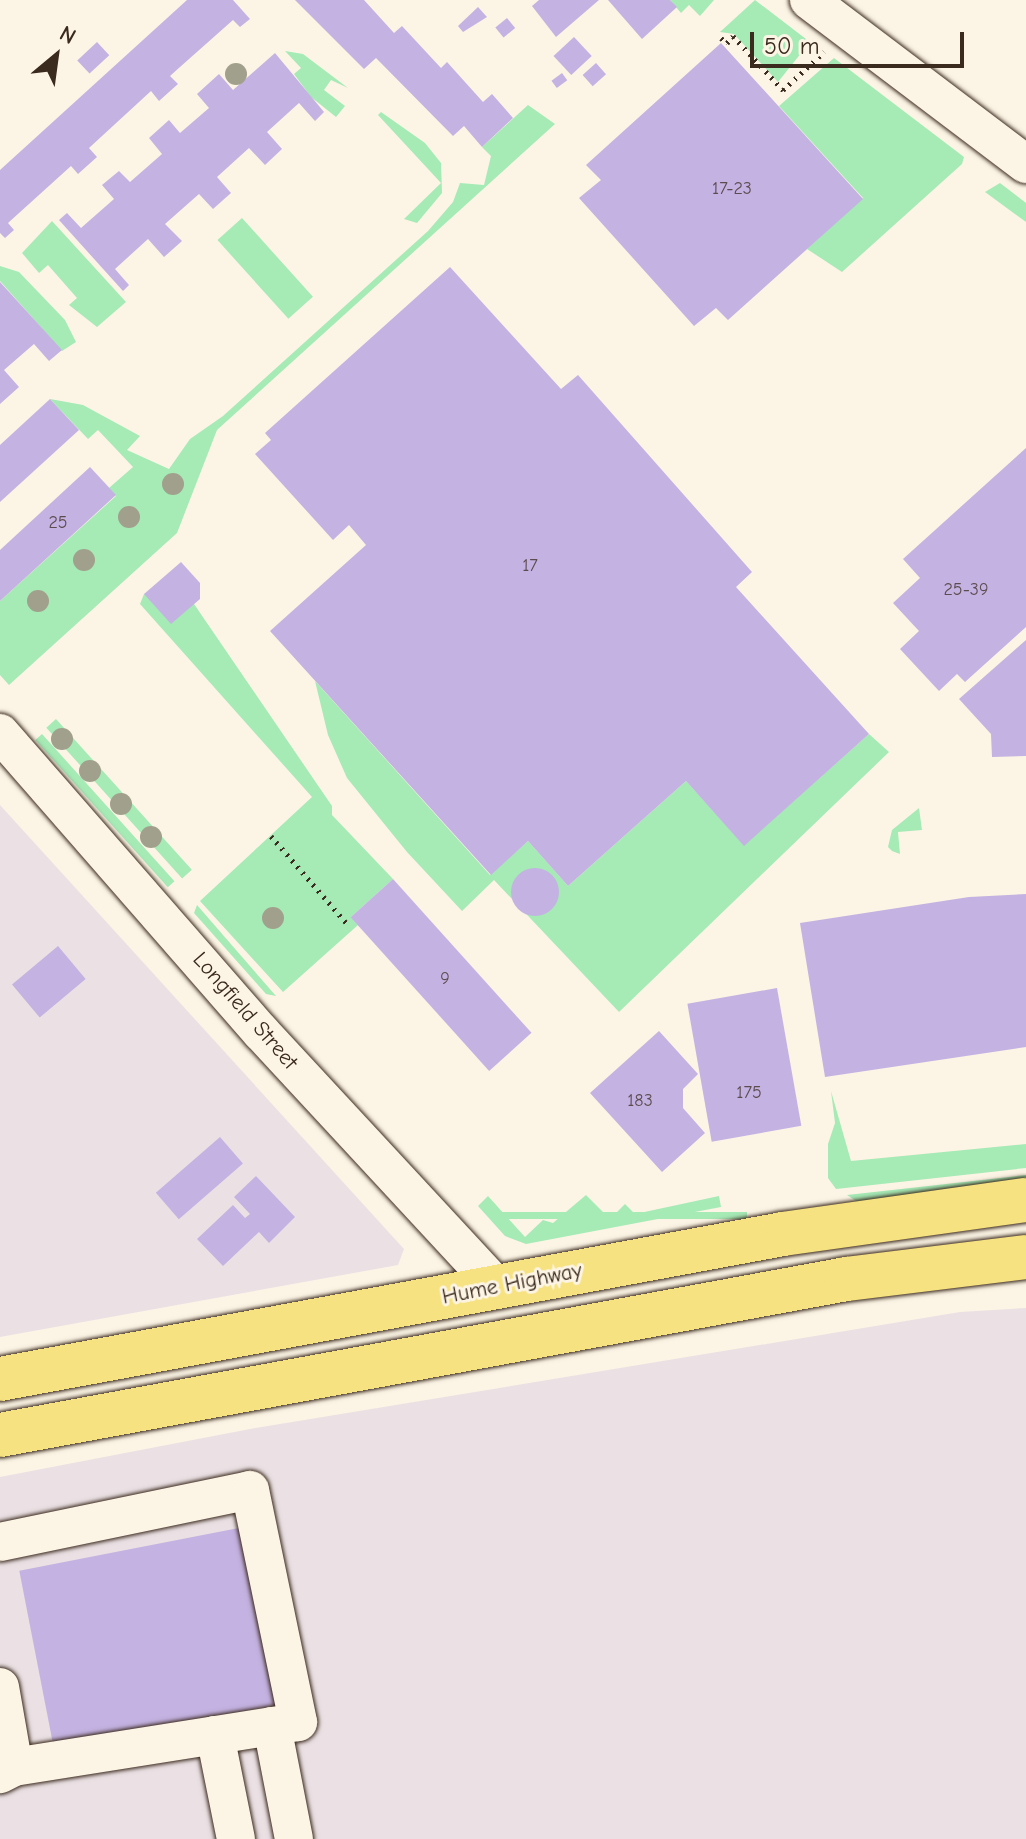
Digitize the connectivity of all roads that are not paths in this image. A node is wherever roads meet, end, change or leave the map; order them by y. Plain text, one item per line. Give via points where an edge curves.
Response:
1 (809, 0) edge
2 (1026, 164) edge
3 (0, 733) edge
4 (1026, 1200) edge
5 (1026, 1257) edge
6 (495, 1285) junction
7 (6, 1372) edge
8 (0, 1435) edge
9 (0, 1542) edge
10 (2, 1709) edge
11 (272, 1726) junction
12 (215, 1735) junction
13 (7, 1770) edge
14 (236, 1839) edge
15 (294, 1839) edge

1 - 2 street
3 - 6 street, Longfield Street via 261,1032
4 - 6 highway, Hume Highway via 860,1221
5 - 8 highway via 847,1279
6 - 7 highway, Hume Highway
9 - 11 street via 250,1490 298,1722
10 - 13 street
11 - 12 street
11 - 15 street
12 - 13 street
12 - 14 street

